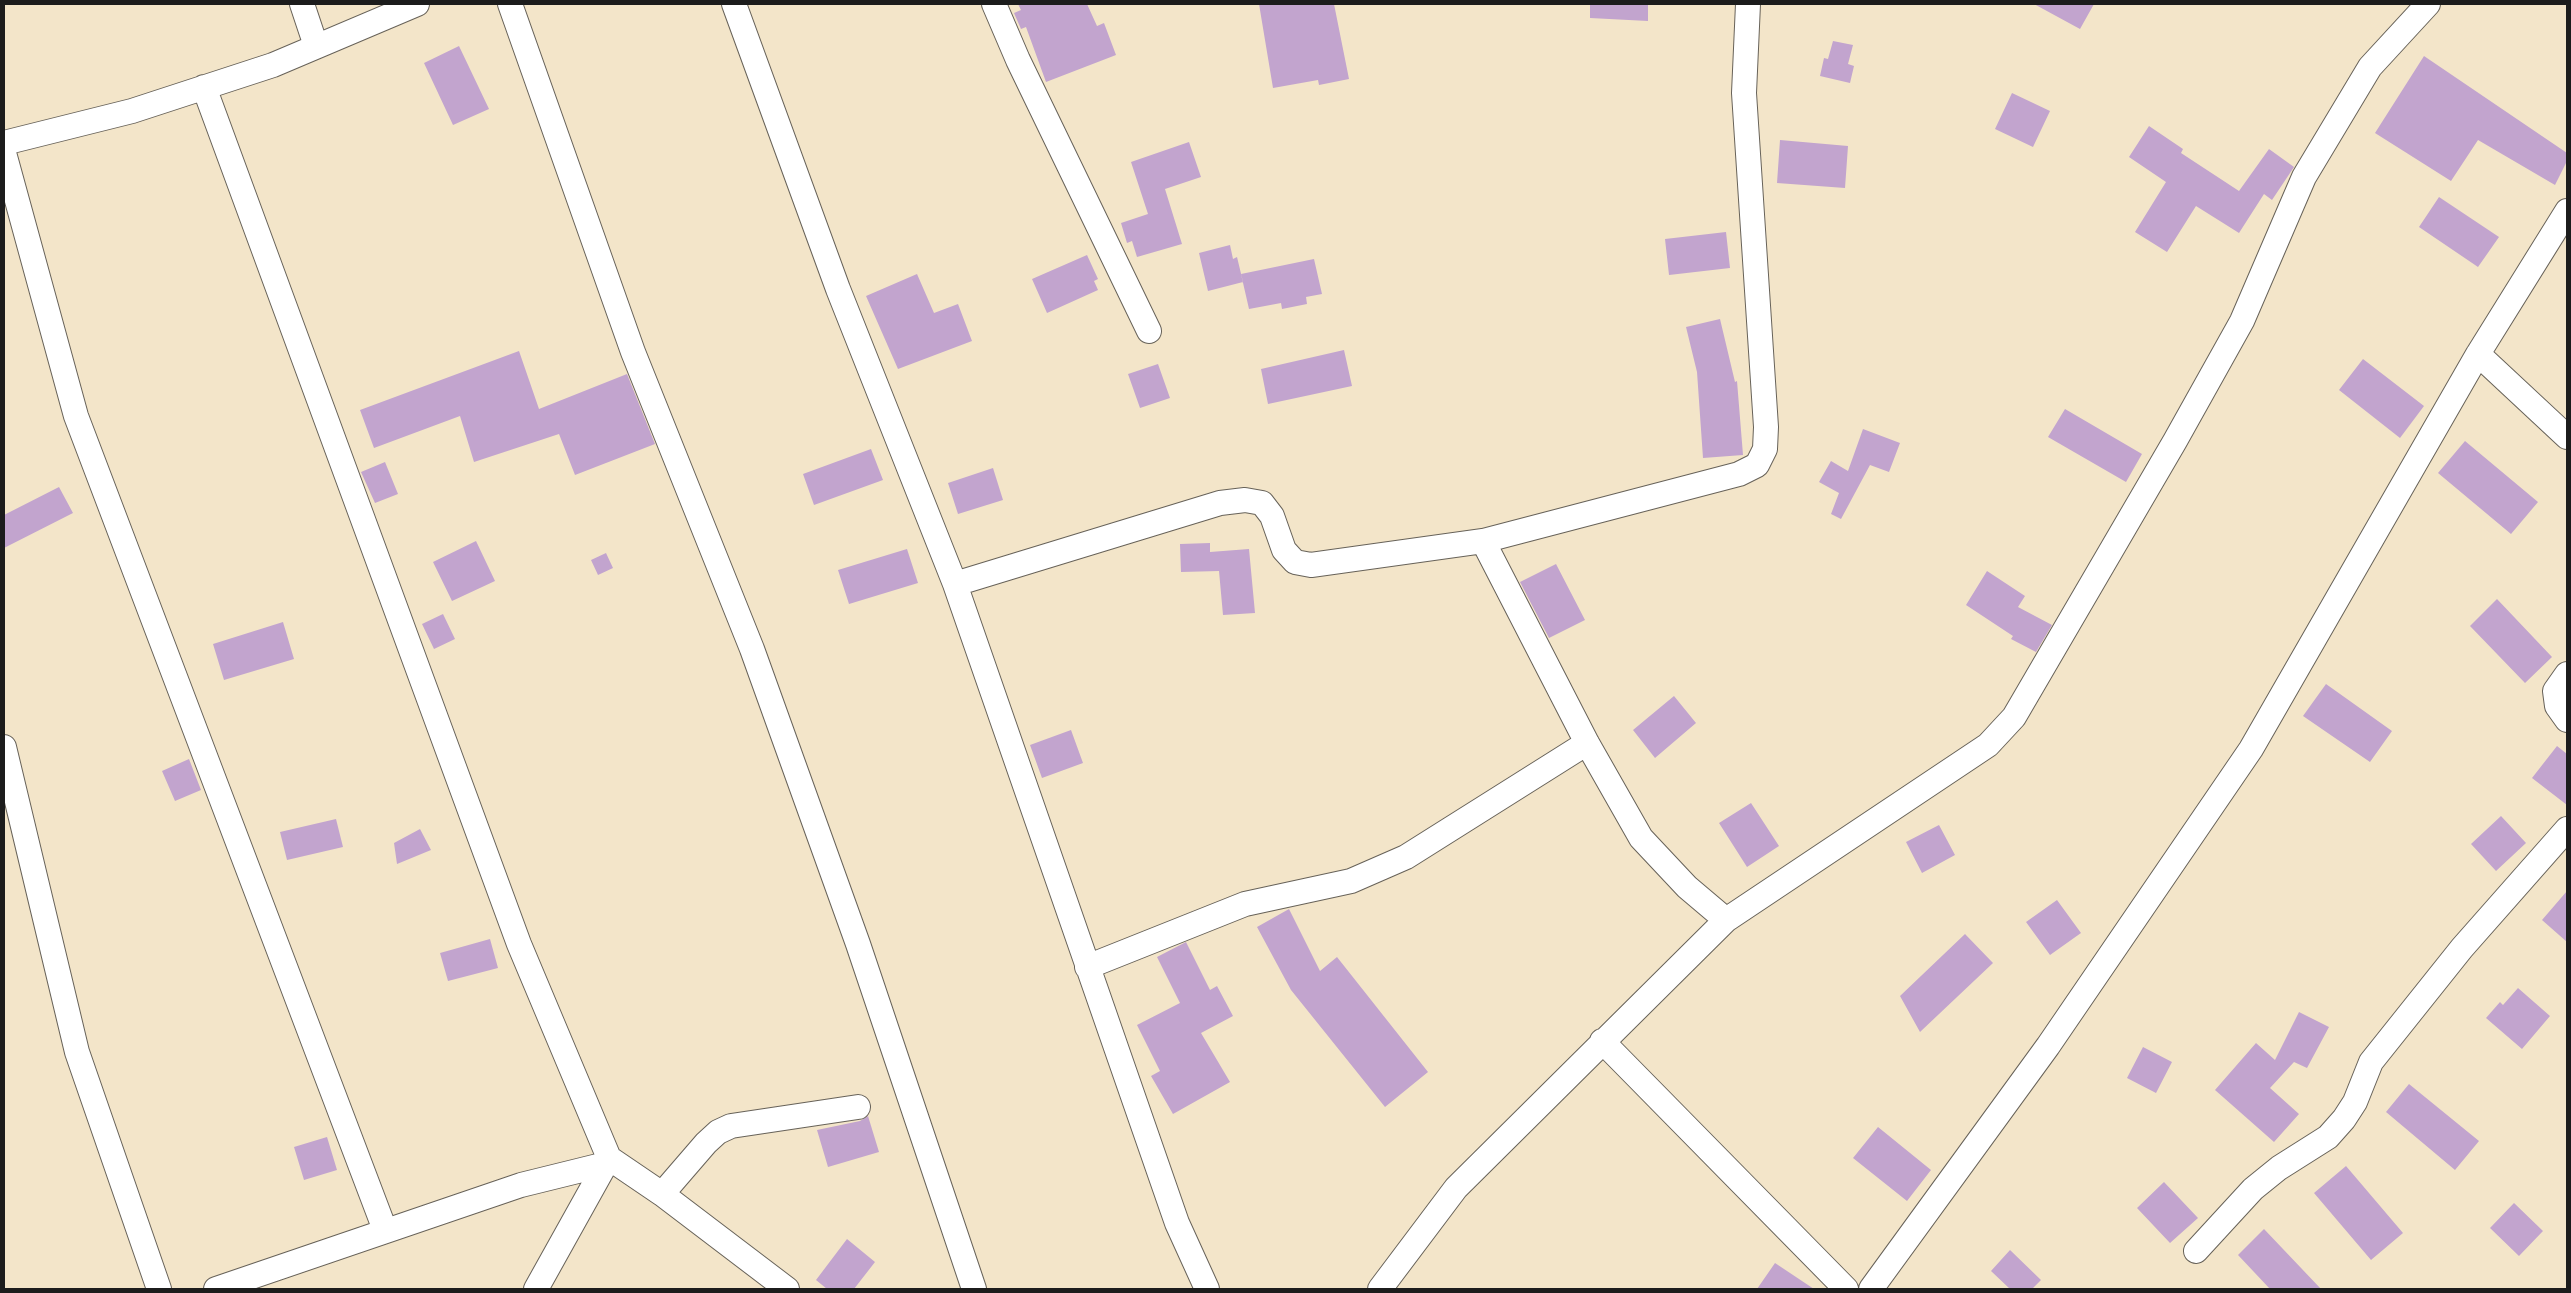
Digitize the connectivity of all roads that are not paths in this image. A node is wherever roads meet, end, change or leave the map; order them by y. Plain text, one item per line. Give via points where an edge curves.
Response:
1 (302, 4) edge
2 (417, 4) edge
3 (510, 4) edge
4 (734, 4) edge
5 (994, 4) edge
6 (1748, 4) edge
7 (2428, 4) edge
8 (316, 46) junction
9 (204, 87) junction
10 (4, 143) edge
11 (4, 153) edge
12 (2567, 211) edge
13 (1149, 331) dead end
14 (2478, 354) junction
15 (2567, 436) edge
16 (1483, 541) junction
17 (955, 584) junction
18 (2567, 674) edge
19 (2567, 720) edge
20 (1587, 743) junction
21 (4, 747) edge
22 (2567, 829) edge
23 (1726, 920) junction
24 (1087, 967) junction
25 (1602, 1041) junction
26 (858, 1107) dead end
27 (608, 1161) junction
28 (662, 1194) junction
29 (386, 1230) junction
30 (2196, 1251) dead end
31 (159, 1289) edge
32 (216, 1289) edge
33 (536, 1289) edge
34 (786, 1289) edge
35 (974, 1289) edge
36 (1207, 1289) edge
37 (1380, 1289) edge
38 (1846, 1289) edge
39 (1871, 1289) edge

1 - 8 street
2 - 8 street
3 - 35 street via 633,352 752,649 852,925
4 - 17 street via 838,290
5 - 13 street
6 - 16 street via 1744,93 1766,449 1757,465 1740,474
7 - 23 street via 2370,67 2304,177 2242,321 2176,441 2014,717 1988,745
8 - 9 street via 273,65
9 - 10 street via 132,110
9 - 27 street via 519,944
11 - 29 street via 76,416
12 - 14 street
14 - 15 street
14 - 39 street via 2251,748 2048,1046
16 - 17 street via 1311,565 1295,562 1284,550 1272,516 1262,503 1245,500 1220,503
16 - 20 street
17 - 24 street
18 - 19 street via 2555,691 2557,706
20 - 23 street via 1641,838 1687,887
20 - 24 street via 1406,857 1351,881 1246,904
21 - 31 street via 77,1052
22 - 30 street via 2462,948 2371,1062 2355,1102 2344,1119 2328,1137 2253,1189
23 - 25 street
24 - 36 street via 1177,1223
25 - 37 street via 1456,1188
25 - 38 street
26 - 28 street via 731,1126 706,1143
27 - 28 street
27 - 29 street via 522,1185
27 - 33 street
28 - 34 street
29 - 32 street

